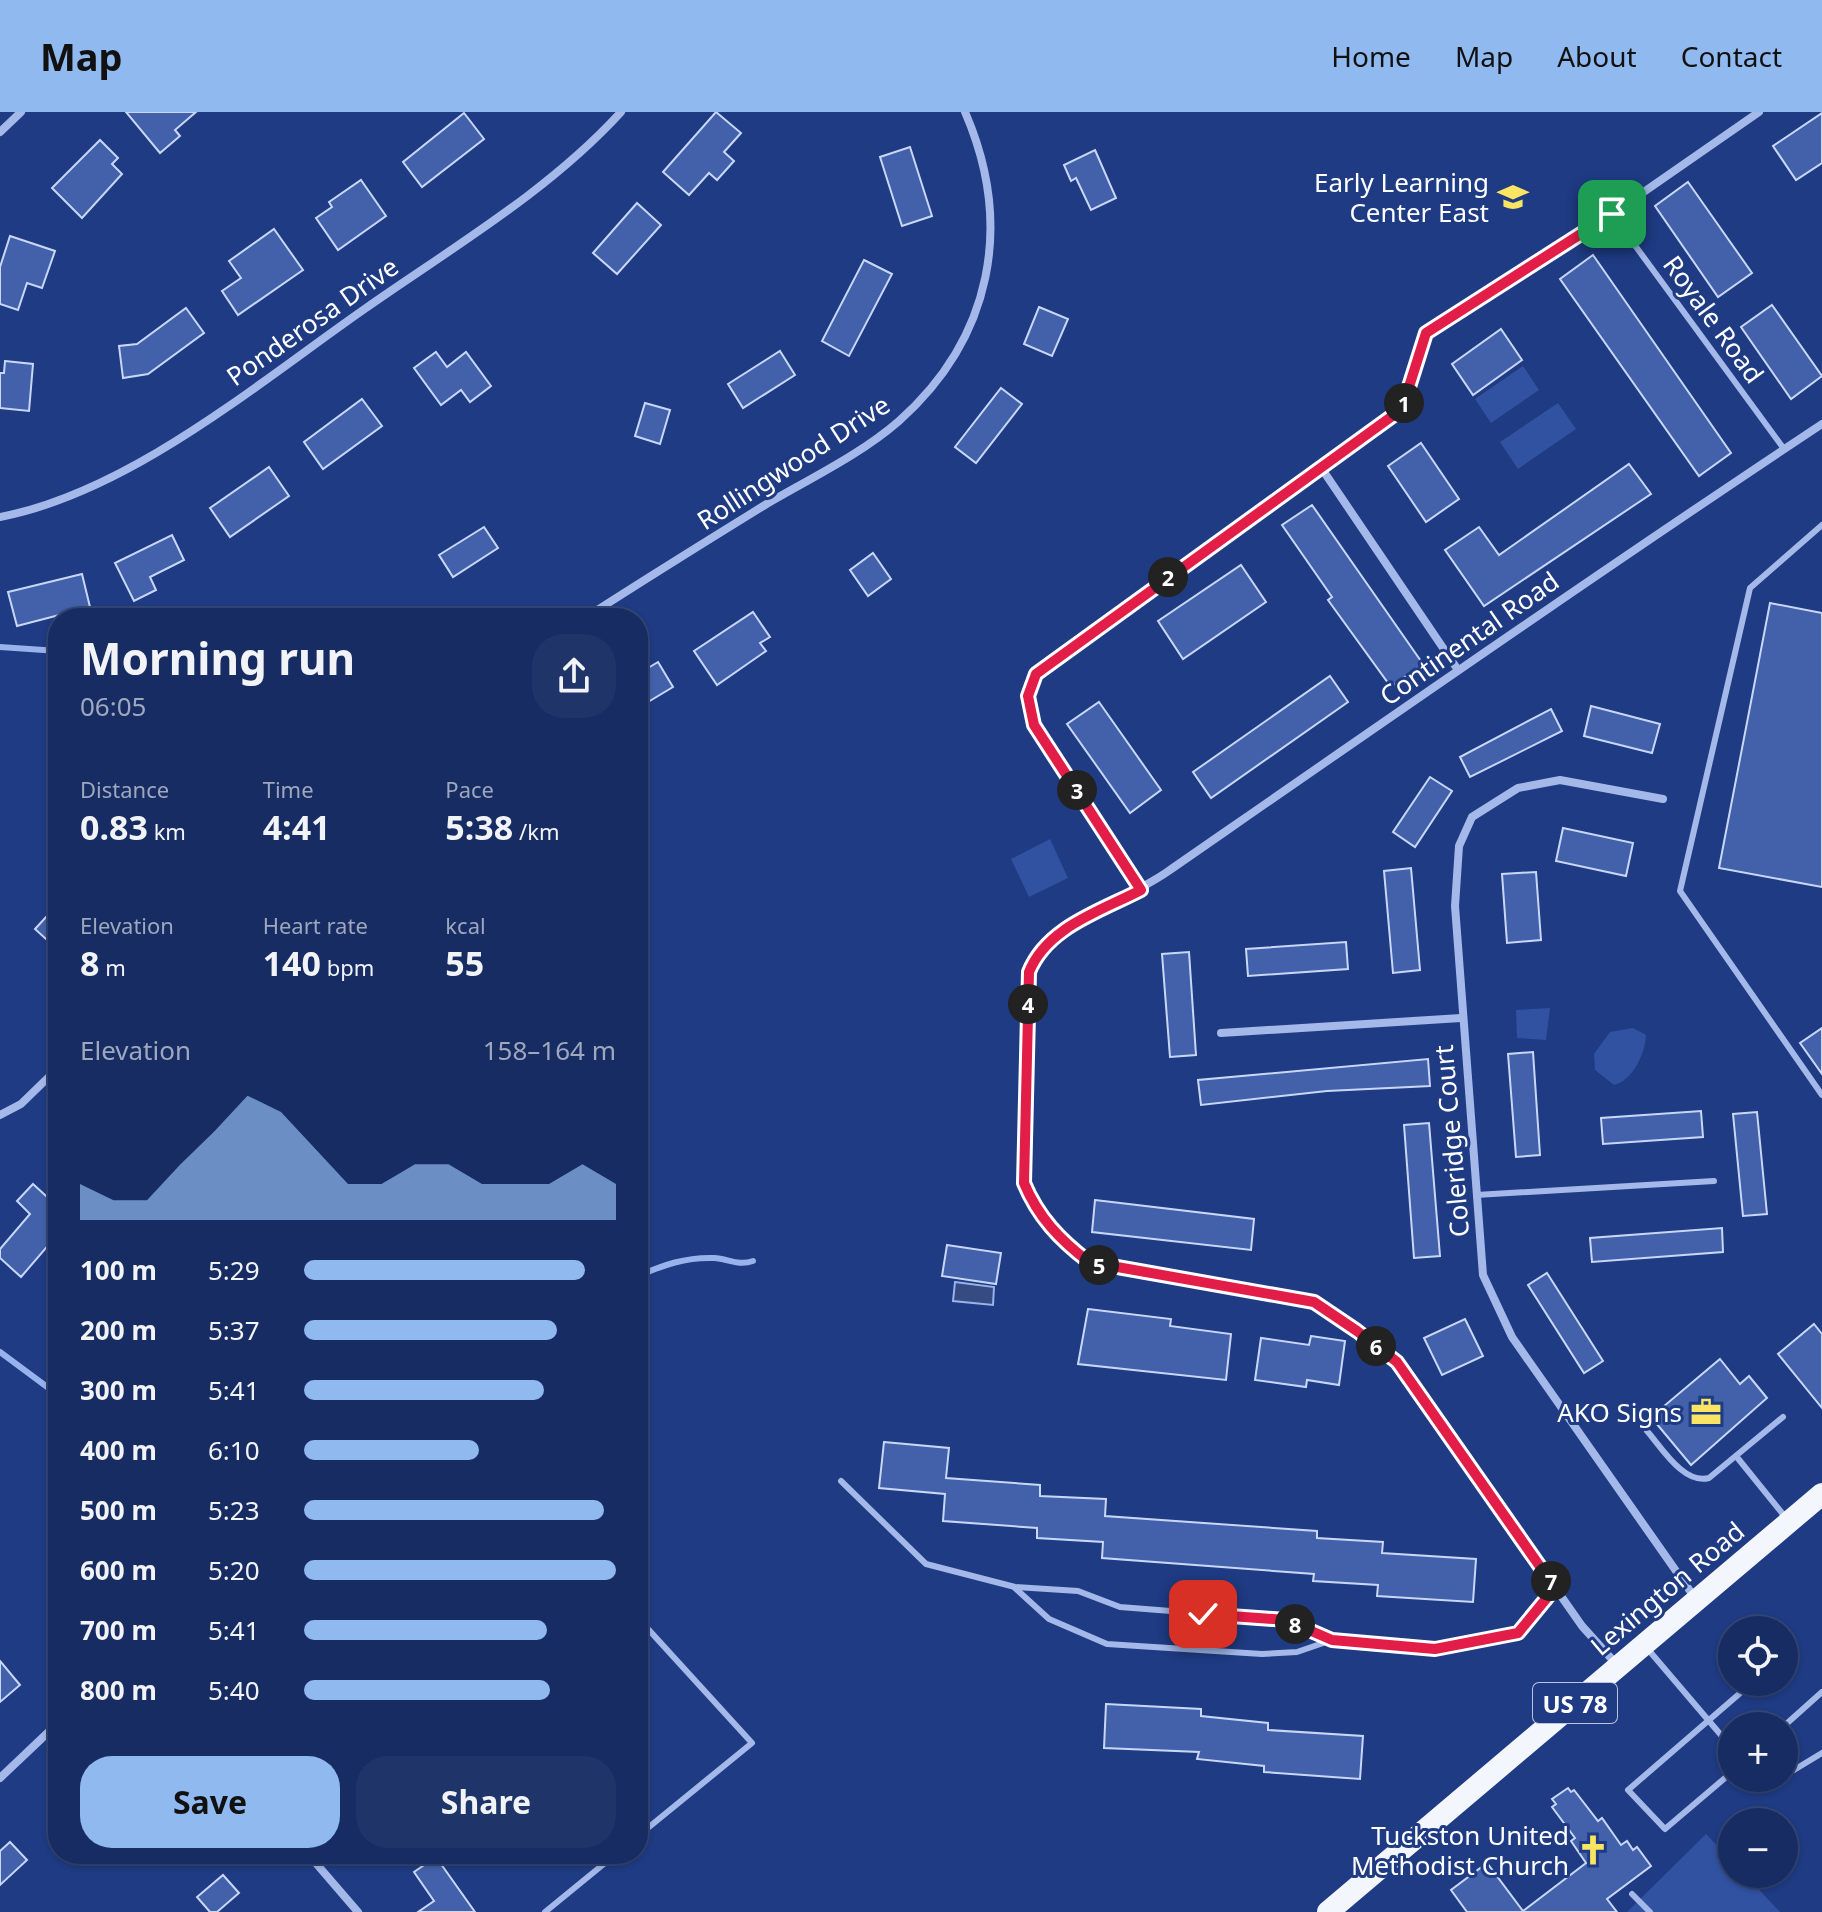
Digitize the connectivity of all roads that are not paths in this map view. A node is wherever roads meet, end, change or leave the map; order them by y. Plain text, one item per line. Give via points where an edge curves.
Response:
1 (21, 112) edge
2 (621, 112) edge
3 (965, 112) edge
4 (1759, 112) edge
5 (0, 132) edge
6 (1612, 214) junction
7 (1822, 424) edge
8 (1784, 449) junction
9 (1320, 466) junction
10 (0, 517) edge
11 (1822, 525) edge
12 (601, 608) edge
13 (1458, 670) junction
14 (1663, 799) dead end
15 (1141, 890) junction
16 (1461, 1018) junction
17 (1221, 1033) dead end
18 (48, 1078) edge
19 (1822, 1095) edge
20 (0, 1115) edge
21 (1714, 1181) dead end
22 (1476, 1195) junction
23 (1783, 1417) dead end
24 (1647, 1431) dead end
25 (1736, 1456) junction
26 (841, 1481) dead end
27 (1822, 1494) edge
28 (1789, 1522) junction
29 (1015, 1587) junction
30 (1555, 1588) junction
31 (1697, 1601) junction
32 (648, 1629) edge
33 (1332, 1640) junction
34 (1643, 1644) junction
35 (1618, 1666) junction
36 (1822, 1692) edge
37 (1736, 1696) edge
38 (1798, 1713) edge
39 (1708, 1719) junction
40 (1718, 1731) edge
41 (48, 1732) edge
42 (1822, 1753) edge
43 (1798, 1768) edge
44 (0, 1778) edge
45 (1718, 1784) edge
46 (648, 1828) edge
47 (317, 1864) edge
48 (604, 1864) edge
49 (1632, 1894) dead end
50 (358, 1912) edge
51 (545, 1912) edge
52 (1328, 1912) edge
53 (1650, 1912) edge

1 - 5 street
2 - 10 street, Ponderosa Drive via 506,211 148,459 57,501
3 - 12 street, Rollingwood Drive via 987,181 990,261 973,321 944,370 921,399 875,438
4 - 6 street
6 - 8 lane, Royale Road
6 - 9 street via 1426,333 1402,409
7 - 8 street, Continental Road
8 - 13 street, Continental Road
9 - 13 street
9 - 15 street via 1036,674 1028,696 1034,725
11 - 19 lane via 1750,588 1680,891
13 - 15 street, Continental Road
14 - 16 street, Coleridge Court via 1560,780 1518,788 1472,817 1459,846 1455,906
15 - 30 street, Continental Road via 1052,937 1029,972 1024,1183 1034,1208 1089,1262 1314,1302 1357,1331 1397,1362
16 - 17 street
16 - 22 street, Coleridge Court
18 - 20 street via 21,1104
21 - 22 lane
22 - 31 street, Coleridge Court via 1483,1275 1512,1337
23 - 25 lane
24 - 25 lane via 1688,1477 1698,1481
25 - 28 lane
26 - 29 lane via 926,1564
27 - 28 highway, Lexington Road / US 78
28 - 31 highway, Lexington Road / US 78
29 - 33 lane via 1078,1591 1120,1607 1286,1620
29 - 33 lane via 1049,1619 1107,1644 1262,1654 1297,1652
30 - 33 lane via 1518,1633 1462,1647
30 - 35 street, Continental Road
31 - 34 highway, Lexington Road / US 78
32 - 46 lane via 752,1743
34 - 35 highway, Lexington Road / US 78
34 - 39 lane
35 - 52 highway, Lexington Road / US 78
36 - 38 lane
37 - 39 lane
39 - 40 lane
39 - 45 lane via 1628,1790 1665,1829
41 - 44 street
42 - 43 lane
47 - 50 street
48 - 51 lane
49 - 53 lane

